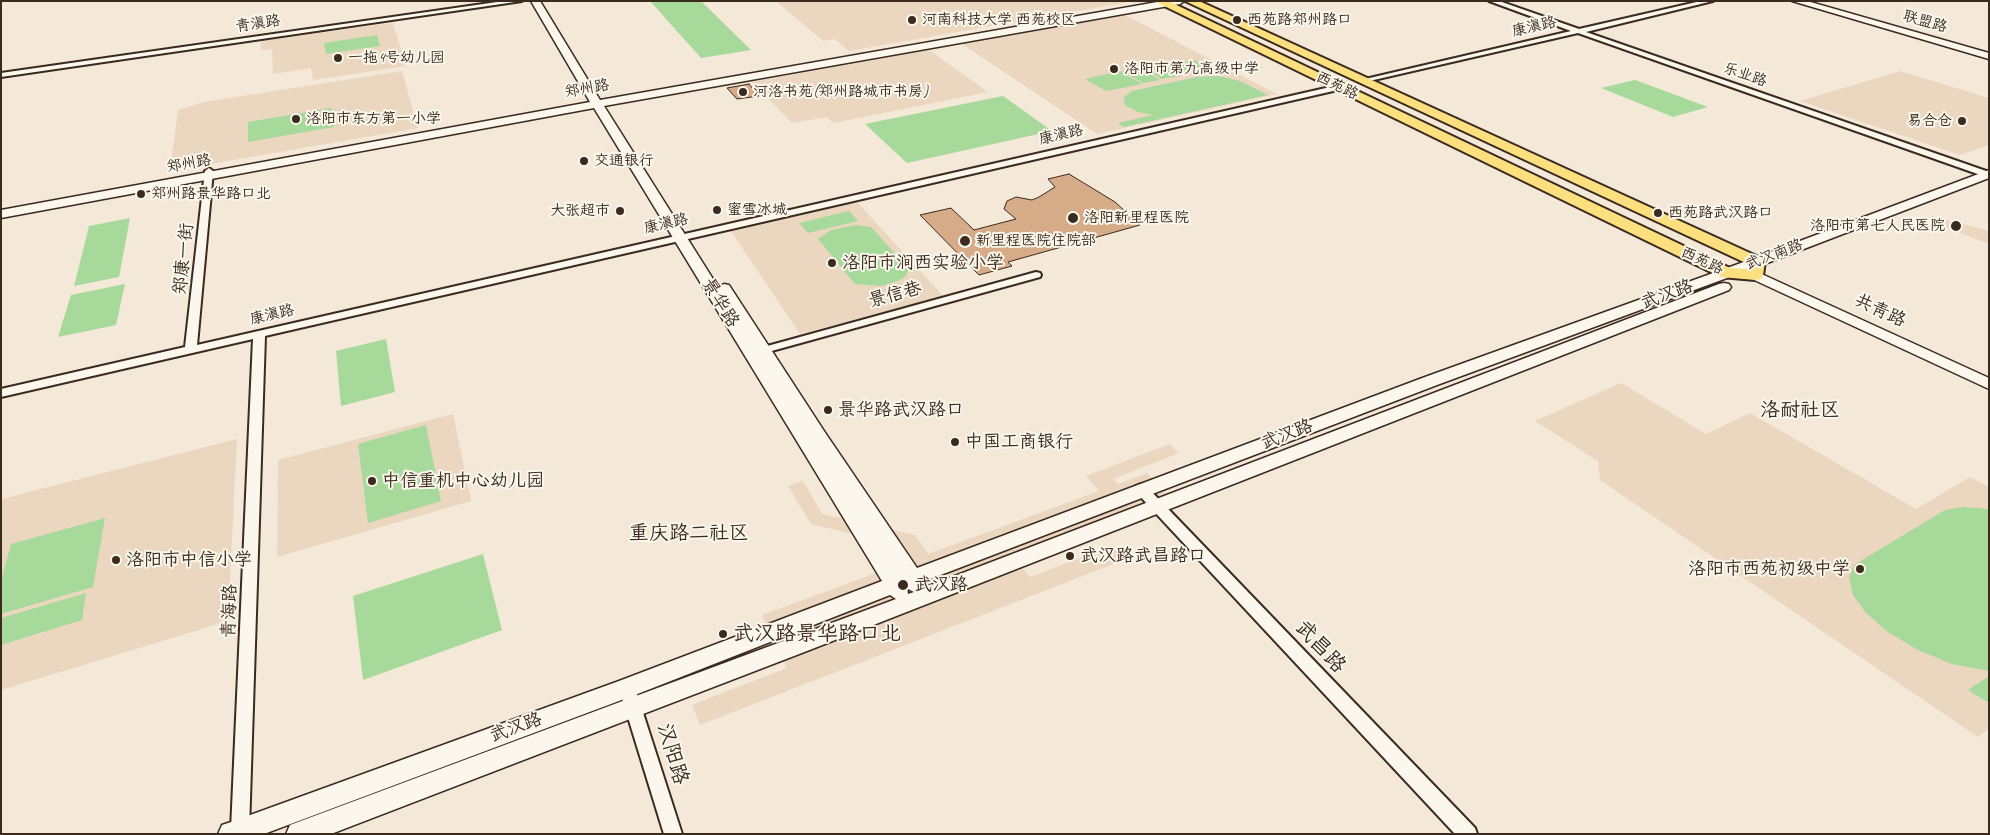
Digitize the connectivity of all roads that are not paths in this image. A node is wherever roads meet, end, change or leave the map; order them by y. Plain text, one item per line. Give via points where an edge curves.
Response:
1 (519, 1) edge
2 (535, 1) edge
3 (546, 1) edge
4 (1180, 1) edge
5 (1190, 1) edge
6 (1492, 1) edge
7 (1501, 1) edge
8 (1697, 1) edge
9 (1710, 1) edge
10 (1796, 1) edge
11 (1806, 1) edge
12 (1159, 2) edge
13 (556, 14) dead end
14 (1579, 30) junction
15 (578, 51) dead end
16 (1989, 54) edge
17 (1, 75) edge
18 (1362, 79) junction
19 (1336, 86) junction
20 (600, 101) junction
21 (209, 174) junction
22 (1988, 175) edge
23 (1, 208) edge
24 (1, 214) edge
25 (683, 234) junction
26 (1756, 269) junction
27 (1727, 273) junction
28 (1036, 275) dead end
29 (259, 334) junction
30 (191, 347) junction
31 (764, 350) junction
32 (1989, 384) edge
33 (1, 389) edge
34 (1, 393) edge
35 (1142, 489) junction
36 (1157, 506) junction
37 (902, 580) junction
38 (915, 600) junction
39 (630, 698) junction
40 (235, 832) edge
41 (299, 834) edge
42 (673, 834) edge
43 (1468, 834) edge

1 - 17 street, 青滇路
2 - 20 main road, 景华路
3 - 13 main road
4 - 12 main road, 郑州路
5 - 18 main road, 西苑路
6 - 14 street, 乐业路
7 - 14 street, 乐业路
8 - 14 street, 康滇路
9 - 14 street, 康滇路
10 - 16 main road, 联盟路
11 - 16 main road, 联盟路
12 - 19 main road, 西苑路
12 - 20 main road, 郑州路
14 - 18 street, 康滇路
14 - 22 street, 乐业路
15 - 20 main road, 景华路
18 - 26 main road, 西苑路
19 - 25 street, 康滇路
19 - 27 main road, 西苑路
20 - 21 main road, 郑州路
20 - 25 main road, 景华路
21 - 23 main road, 郑州路
21 - 24 main road, 郑州路
21 - 30 street, 郑康一街
22 - 26 main road, 武汉南路
25 - 29 street, 康滇路
25 - 30 street, 康滇路
25 - 31 main road, 景华路
25 - 37 main road, 景华路
26 - 27 main road, 西苑路
26 - 32 main road, 共青路
26 - 36 main road, 武汉路
27 - 35 main road, 武汉路
28 - 31 street, 景信巷
29 - 30 street, 康滇路
29 - 40 street, 青海路
30 - 33 street, 康滇路
30 - 34 street, 康滇路
31 - 37 main road, 景华路
35 - 36 street, 武昌路
35 - 37 main road, 武汉路
36 - 38 main road, 武汉路
36 - 43 street, 武昌路
37 - 38 main road, 景华路
37 - 39 main road, 武汉路
38 - 39 main road, 武汉路
39 - 40 main road, 武汉路
39 - 41 main road, 武汉路
39 - 42 street, 汉阳路

